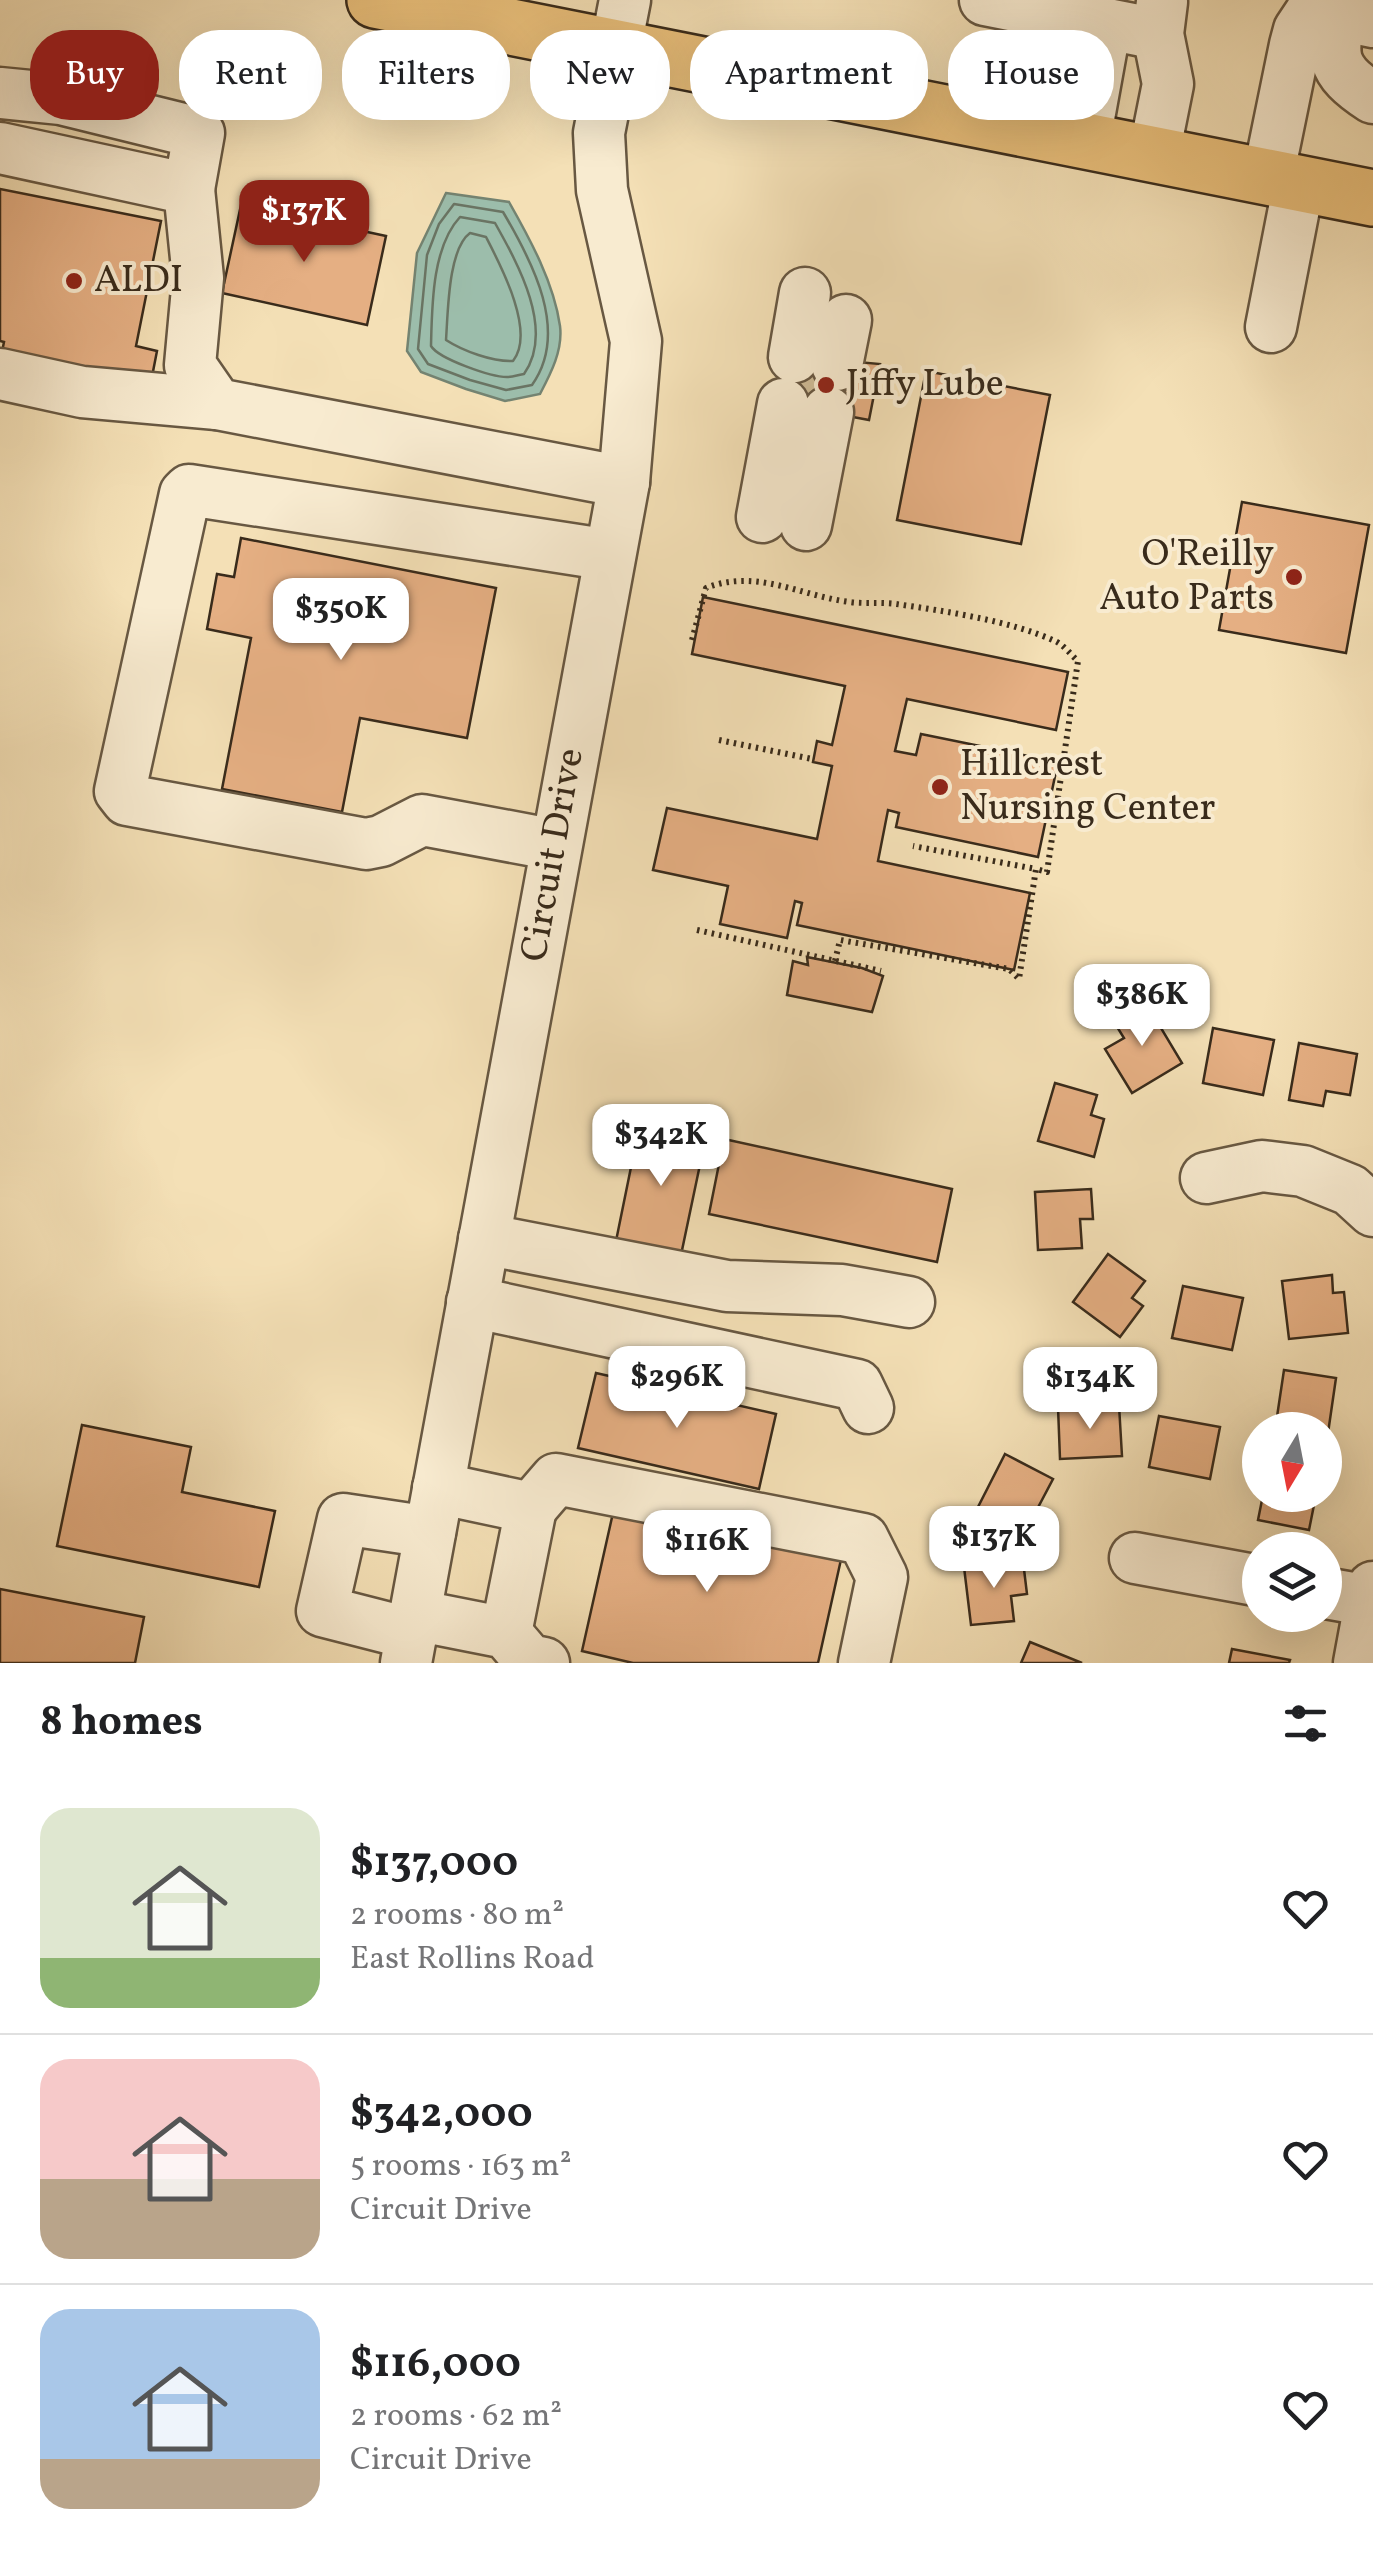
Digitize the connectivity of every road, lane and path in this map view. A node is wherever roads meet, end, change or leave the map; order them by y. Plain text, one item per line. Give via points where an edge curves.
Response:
1 (375, 0) edge
2 (985, 0) edge
3 (468, 9) edge
4 (1353, 12) edge
5 (531, 15) edge
6 (1160, 17) edge
7 (620, 23) edge
8 (1106, 24) junction
9 (1364, 85) edge
10 (0, 93) edge
11 (1085, 140) junction
12 (0, 148) edge
13 (1154, 154) junction
14 (1283, 180) junction
15 (189, 190) junction
16 (1373, 198) edge
17 (1271, 327) dead end
18 (817, 359) tunnel mouth
19 (0, 374) edge
20 (217, 404) junction
21 (624, 482) junction
22 (786, 521) dead end
23 (610, 555) junction
24 (692, 640) dead end
25 (719, 740) dead end
26 (812, 759) dead end
27 (556, 845) junction
28 (914, 846) dead end
29 (1036, 870) junction
30 (697, 930) dead end
31 (834, 961) junction
32 (882, 971) dead end
33 (1206, 1178) dead end
34 (1373, 1212) edge
35 (484, 1239) junction
36 (472, 1302) junction
37 (910, 1302) dead end
38 (868, 1408) dead end
39 (531, 1508) junction
40 (434, 1510) junction
41 (1135, 1558) dead end
42 (1242, 1578) edge
43 (1356, 1594) edge
44 (411, 1637) edge
45 (525, 1648) edge
46 (864, 1663) edge
47 (1358, 1663) edge

1 - 3 main road
2 - 8 street
3 - 5 main road
4 - 9 street via 1335,43 1336,63
4 - 14 street via 1308,15 1299,30
5 - 7 main road
6 - 8 street
6 - 13 street via 1168,84
7 - 11 main road
7 - 21 street, Circuit Drive via 599,134 602,190 636,341
8 - 11 street
10 - 15 street via 62,99 200,133
11 - 13 main road
12 - 15 street
13 - 14 main road
14 - 16 main road
14 - 17 street
15 - 20 street via 198,278 190,366
18 - 22 street
19 - 20 street via 82,392
20 - 21 street
21 - 23 street, Circuit Drive
23 - 27 street, Circuit Drive
23 - 27 street via 189,490 120,791 128,800 366,844 422,820
24 - 29 path via 706,588 748,579 847,602 999,624 1058,642 1078,661 1046,872
25 - 26 path
27 - 35 street, Circuit Drive
28 - 29 path
29 - 31 path via 1020,979 1009,969 840,940
30 - 31 path
31 - 32 path
33 - 34 street via 1262,1166 1304,1171 1350,1190
35 - 36 street, Circuit Drive
35 - 37 street via 726,1286 842,1290
36 - 38 street via 857,1385
36 - 40 street, Circuit Drive
39 - 40 street
39 - 45 street
39 - 46 street via 556,1479 862,1539 882,1577
40 - 44 street, Circuit Drive
40 - 44 street via 343,1519 322,1611
41 - 42 street
43 - 47 street
44 - 45 street

